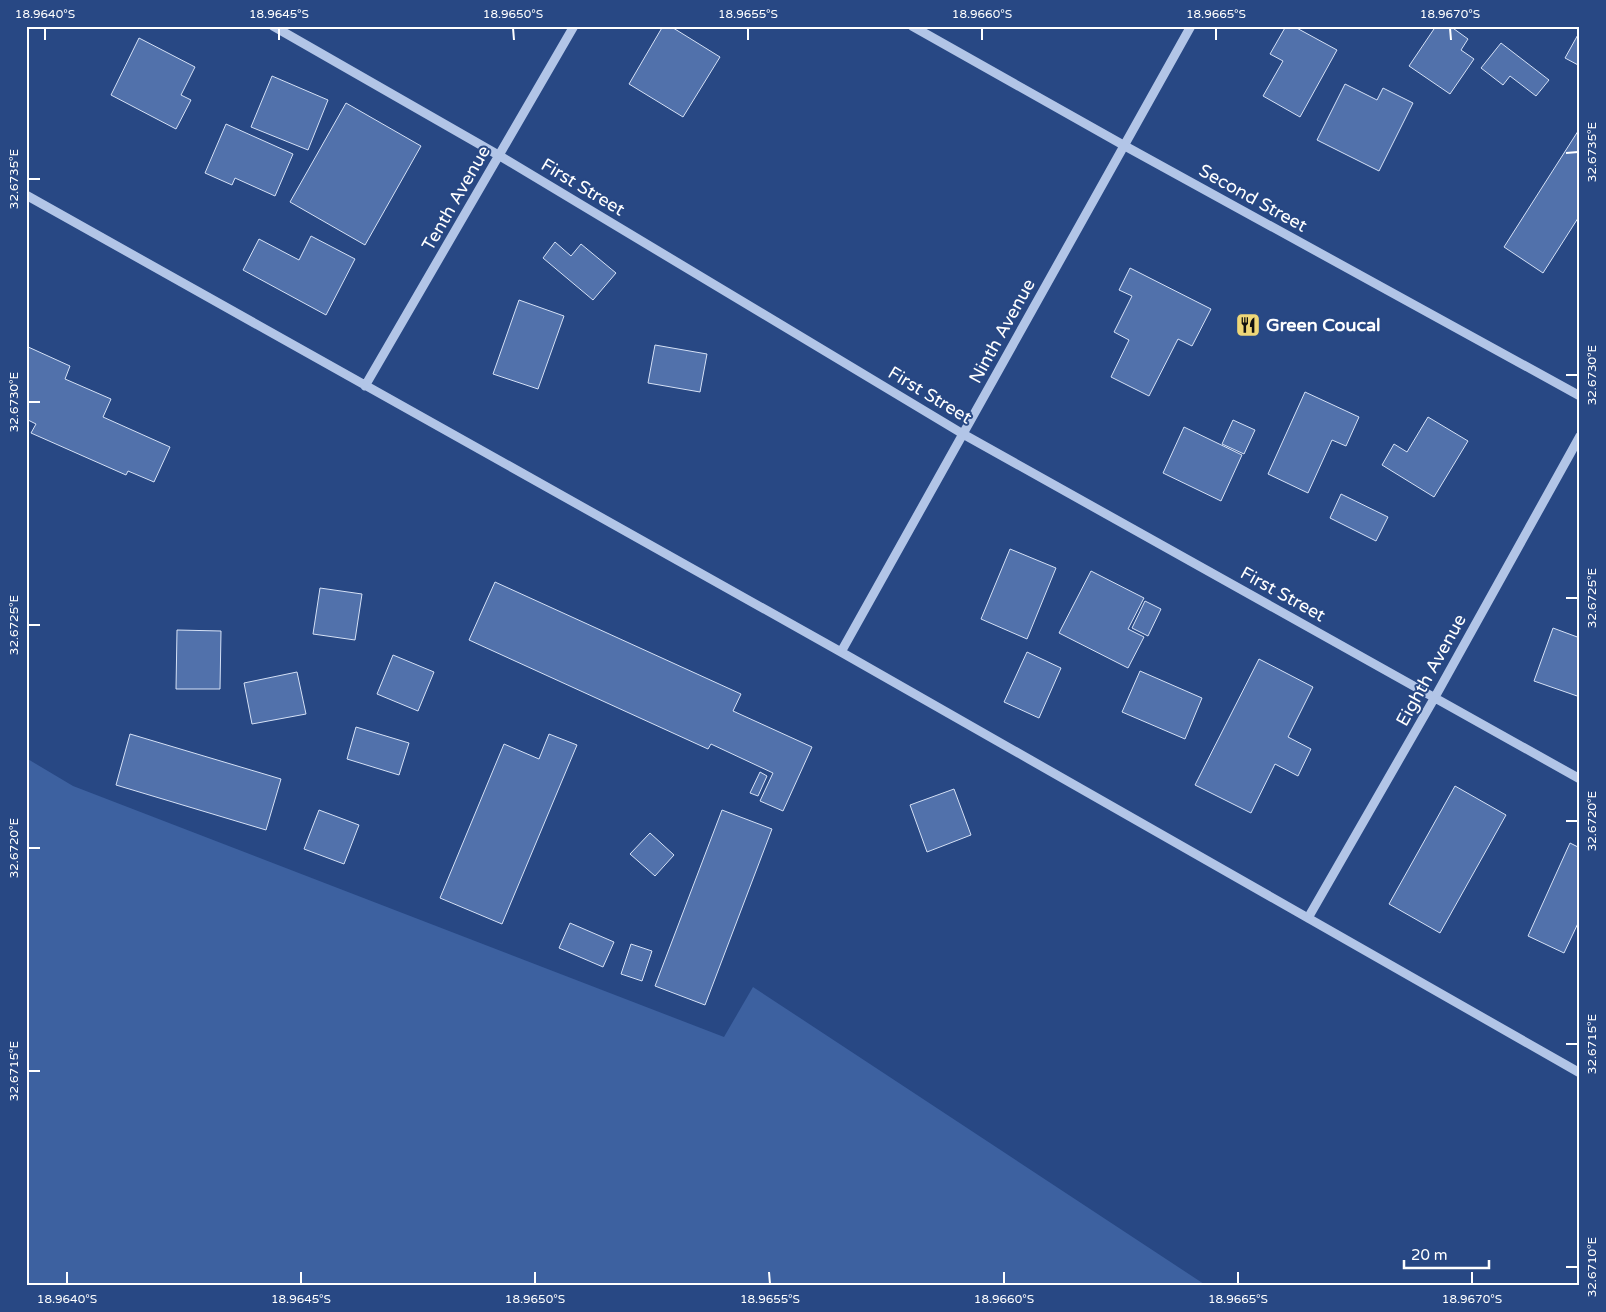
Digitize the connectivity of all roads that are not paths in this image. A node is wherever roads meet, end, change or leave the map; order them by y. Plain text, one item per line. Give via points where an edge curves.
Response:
1 (273, 26) edge
2 (574, 26) edge
3 (912, 26) edge
4 (1191, 26) edge
5 (1125, 146) junction
6 (500, 156) junction
7 (26, 195) edge
8 (366, 386) junction
9 (1580, 396) edge
10 (963, 434) junction
11 (1580, 436) edge
12 (841, 652) junction
13 (1434, 697) junction
14 (1580, 779) edge
15 (1308, 918) junction
16 (1580, 1073) edge

1 - 6 street, First Street
2 - 6 street, Tenth Avenue
3 - 5 street, Second Street
4 - 5 street, Ninth Avenue
5 - 9 street, Second Street
5 - 10 street, Ninth Avenue
6 - 8 street, Tenth Avenue
6 - 10 street, First Street
7 - 8 street
8 - 12 street
10 - 12 street, Ninth Avenue
10 - 13 street, First Street
11 - 13 street, Eighth Avenue
12 - 15 street
13 - 14 street, First Street
13 - 15 street, Eighth Avenue
15 - 16 street

